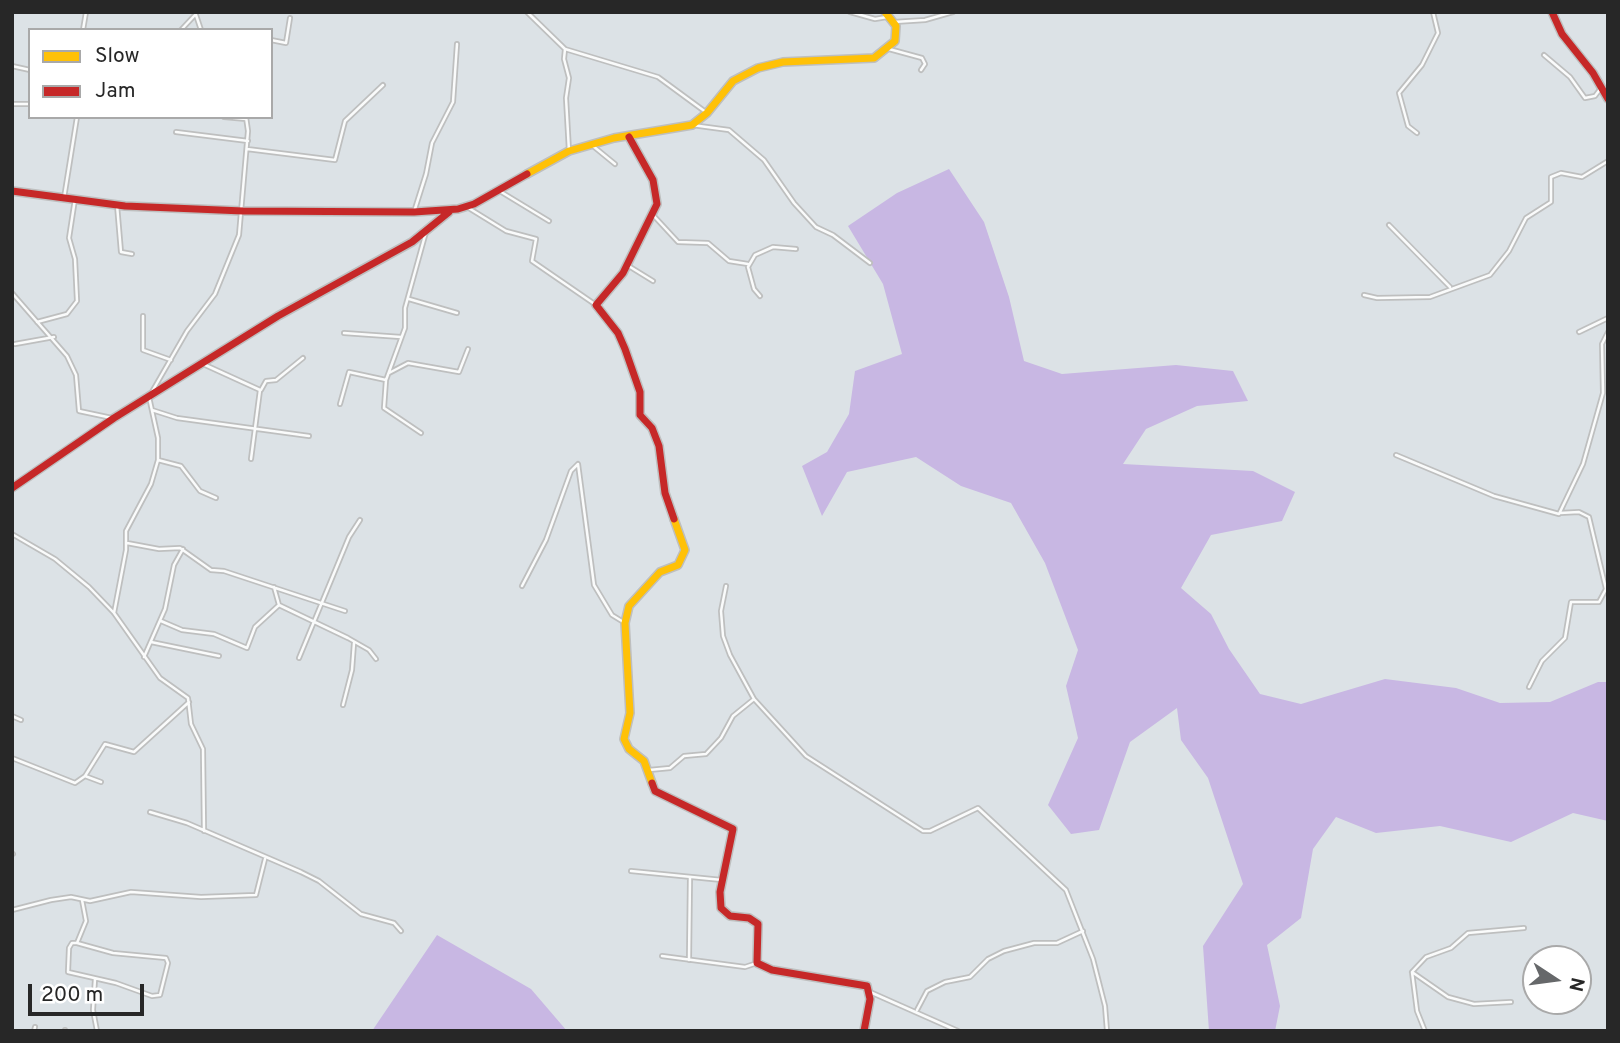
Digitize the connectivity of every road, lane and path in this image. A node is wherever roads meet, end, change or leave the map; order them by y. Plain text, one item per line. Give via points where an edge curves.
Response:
1 (527, 12) edge
2 (850, 12) edge
3 (940, 12) edge
4 (953, 12) edge
5 (1433, 12) edge
6 (1552, 12) edge
7 (195, 14) edge
8 (890, 17) edge
9 (936, 17) junction
10 (290, 18) dead end
11 (183, 28) edge
12 (273, 40) edge
13 (457, 44) dead end
14 (565, 49) junction
15 (889, 49) junction
16 (1544, 55) dead end
17 (921, 70) dead end
18 (383, 85) dead end
19 (1601, 88) junction
20 (1608, 99) edge
21 (707, 113) junction
22 (77, 119) edge
23 (246, 119) edge
24 (692, 125) junction
25 (176, 132) dead end
26 (1417, 133) dead end
27 (629, 137) junction
28 (248, 141) junction
29 (590, 144) junction
30 (247, 149) junction
31 (569, 151) junction
32 (1608, 161) edge
33 (615, 163) dead end
34 (498, 190) junction
35 (12, 191) edge
36 (64, 198) junction
37 (75, 199) junction
38 (117, 205) junction
39 (467, 207) junction
40 (243, 211) junction
41 (450, 211) junction
42 (414, 212) junction
43 (653, 215) junction
44 (549, 221) dead end
45 (1389, 225) dead end
46 (427, 231) junction
47 (796, 249) dead end
48 (132, 254) dead end
49 (870, 262) dead end
50 (748, 264) junction
51 (627, 265) junction
52 (653, 281) dead end
53 (1451, 288) junction
54 (12, 293) edge
55 (1364, 295) dead end
56 (760, 296) dead end
57 (409, 299) junction
58 (596, 305) junction
59 (457, 313) dead end
60 (143, 316) dead end
61 (1608, 318) edge
62 (35, 322) junction
63 (1579, 332) dead end
64 (1608, 332) edge
65 (344, 333) dead end
66 (54, 337) junction
67 (401, 337) junction
68 (15, 344) dead end
69 (468, 349) dead end
70 (303, 358) dead end
71 (172, 360) junction
72 (203, 364) junction
73 (389, 373) junction
74 (386, 380) junction
75 (261, 391) junction
76 (149, 397) junction
77 (340, 404) dead end
78 (152, 410) junction
79 (114, 418) junction
80 (254, 427) junction
81 (421, 433) dead end
82 (309, 436) dead end
83 (1395, 455) dead end
84 (251, 459) dead end
85 (158, 460) junction
86 (12, 488) edge
87 (216, 498) dead end
88 (1560, 513) junction
89 (360, 520) dead end
90 (12, 534) edge
91 (127, 543) junction
92 (183, 549) junction
93 (522, 586) dead end
94 (726, 586) dead end
95 (274, 587) junction
96 (323, 601) junction
97 (279, 605) junction
98 (345, 611) dead end
99 (114, 612) junction
100 (161, 621) junction
101 (314, 623) junction
102 (625, 623) junction
103 (354, 641) junction
104 (151, 642) junction
105 (219, 656) dead end
106 (144, 657) junction
107 (299, 657) dead end
108 (376, 659) dead end
109 (1529, 687) dead end
110 (754, 699) junction
111 (189, 702) junction
112 (343, 705) dead end
113 (12, 716) edge
114 (21, 720) dead end
115 (12, 758) edge
116 (647, 770) junction
117 (85, 776) junction
118 (101, 782) dead end
119 (150, 812) dead end
120 (204, 831) junction
121 (265, 859) junction
122 (631, 871) dead end
123 (690, 877) junction
124 (722, 880) junction
125 (82, 900) junction
126 (12, 910) edge
127 (1524, 928) dead end
128 (401, 930) dead end
129 (1083, 932) junction
130 (77, 943) junction
131 (663, 956) dead end
132 (689, 960) junction
133 (758, 963) junction
134 (1412, 972) junction
135 (95, 979) junction
136 (870, 992) junction
137 (1511, 1002) dead end
138 (917, 1010) junction
139 (97, 1031) edge
140 (864, 1031) edge
141 (958, 1031) edge
142 (1107, 1031) edge
143 (1425, 1031) edge

1 - 14 street
2 - 8 street
3 - 9 street
4 - 9 street
5 - 26 street via 1438,33 1422,65 1399,93 1408,126
6 - 19 street via 1562,34
7 - 11 street
8 - 9 street via 898,24
8 - 15 street via 895,41
10 - 12 street via 286,43
13 - 42 street via 453,102 432,143
14 - 21 street via 658,77
14 - 31 street
15 - 17 street via 922,58
15 - 21 street via 866,60 783,62 758,68 733,81
16 - 19 street via 1570,77 1585,98 1595,96
18 - 30 street via 345,121 335,160
19 - 20 street
21 - 24 street
22 - 36 street
23 - 28 street
24 - 27 street
24 - 49 street via 729,130 764,160 816,227
25 - 28 street
27 - 29 street
27 - 43 street via 656,188
28 - 30 street
29 - 31 street
29 - 33 street
30 - 40 street
31 - 34 street
32 - 53 street via 1582,177 1553,175 1551,202 1523,222 1494,271
34 - 39 street
34 - 44 street
35 - 36 street
36 - 37 street
37 - 38 street
37 - 62 street via 69,238 77,302 68,314
38 - 40 street
38 - 48 street via 121,252
39 - 41 street
39 - 58 street via 506,231 536,239 532,261
40 - 42 street
40 - 71 street via 234,249 215,294
41 - 42 street
41 - 46 street
43 - 50 street via 678,242 708,243 729,261
43 - 51 street
45 - 53 street
46 - 57 street
46 - 72 street
47 - 50 street via 766,248
50 - 56 street via 751,282
51 - 52 street
51 - 58 street
53 - 55 street via 1430,297
54 - 62 street
57 - 59 street
57 - 67 street
58 - 102 street via 625,349 640,392 640,415 655,432 665,493 685,544 678,565 660,572 631,600
60 - 71 street via 143,350
61 - 63 street
62 - 66 street
64 - 88 street via 1602,344 1603,393 1583,464
65 - 67 street
66 - 68 street
66 - 79 street via 76,375 79,411
67 - 73 street
69 - 73 street via 459,372 408,363
70 - 75 street via 276,380 266,381
71 - 76 street
72 - 75 street
72 - 76 street
73 - 74 street
74 - 77 street via 349,372
74 - 81 street via 385,411
75 - 80 street
76 - 78 street
76 - 79 street
78 - 80 street via 177,418
78 - 85 street
79 - 86 street
80 - 82 street
80 - 84 street
83 - 88 street via 1494,496
85 - 87 street via 181,466 200,491
85 - 91 street via 151,484 127,528
88 - 109 street via 1579,512 1589,517 1606,589 1599,602 1572,602 1564,638 1542,661
89 - 96 street
90 - 99 street via 61,563
91 - 92 street
91 - 99 street
92 - 95 street via 211,570
92 - 100 street via 172,572
93 - 102 street via 578,464 594,585 612,615
94 - 110 street via 723,636
95 - 96 street
95 - 97 street
96 - 98 street
96 - 101 street
97 - 100 street via 255,627 247,648
97 - 101 street
99 - 106 street
100 - 104 street
101 - 103 street
101 - 107 street
102 - 116 street via 630,713 624,738
103 - 108 street
103 - 112 street
104 - 105 street
104 - 106 street
106 - 111 street via 166,684
110 - 116 street via 733,716 706,754 684,756 663,770
110 - 129 street via 806,756 923,831 972,809 985,812 1066,890
111 - 117 street via 134,752 105,744
111 - 120 street via 191,724 203,749
113 - 114 street
115 - 117 street via 73,783
116 - 124 street via 655,791 733,828
117 - 118 street
119 - 120 street
120 - 121 street
121 - 125 street via 256,895 131,892
121 - 128 street via 320,881 361,914 392,922
122 - 123 street
123 - 124 street
123 - 132 street
124 - 133 street via 724,913 758,924
125 - 126 street via 71,897
125 - 130 street via 86,921
127 - 134 street via 1468,933 1451,948 1426,957
129 - 138 street via 1057,943 1004,951 970,977 927,991
129 - 142 street via 1105,1006
130 - 135 street via 69,948 68,972
130 - 135 street via 168,960 156,997
131 - 132 street
132 - 133 street via 745,967
133 - 136 street via 772,970 863,985
134 - 137 street via 1448,997 1474,1004
134 - 143 street via 1417,1011
135 - 139 street
136 - 138 street
136 - 140 street
138 - 141 street

